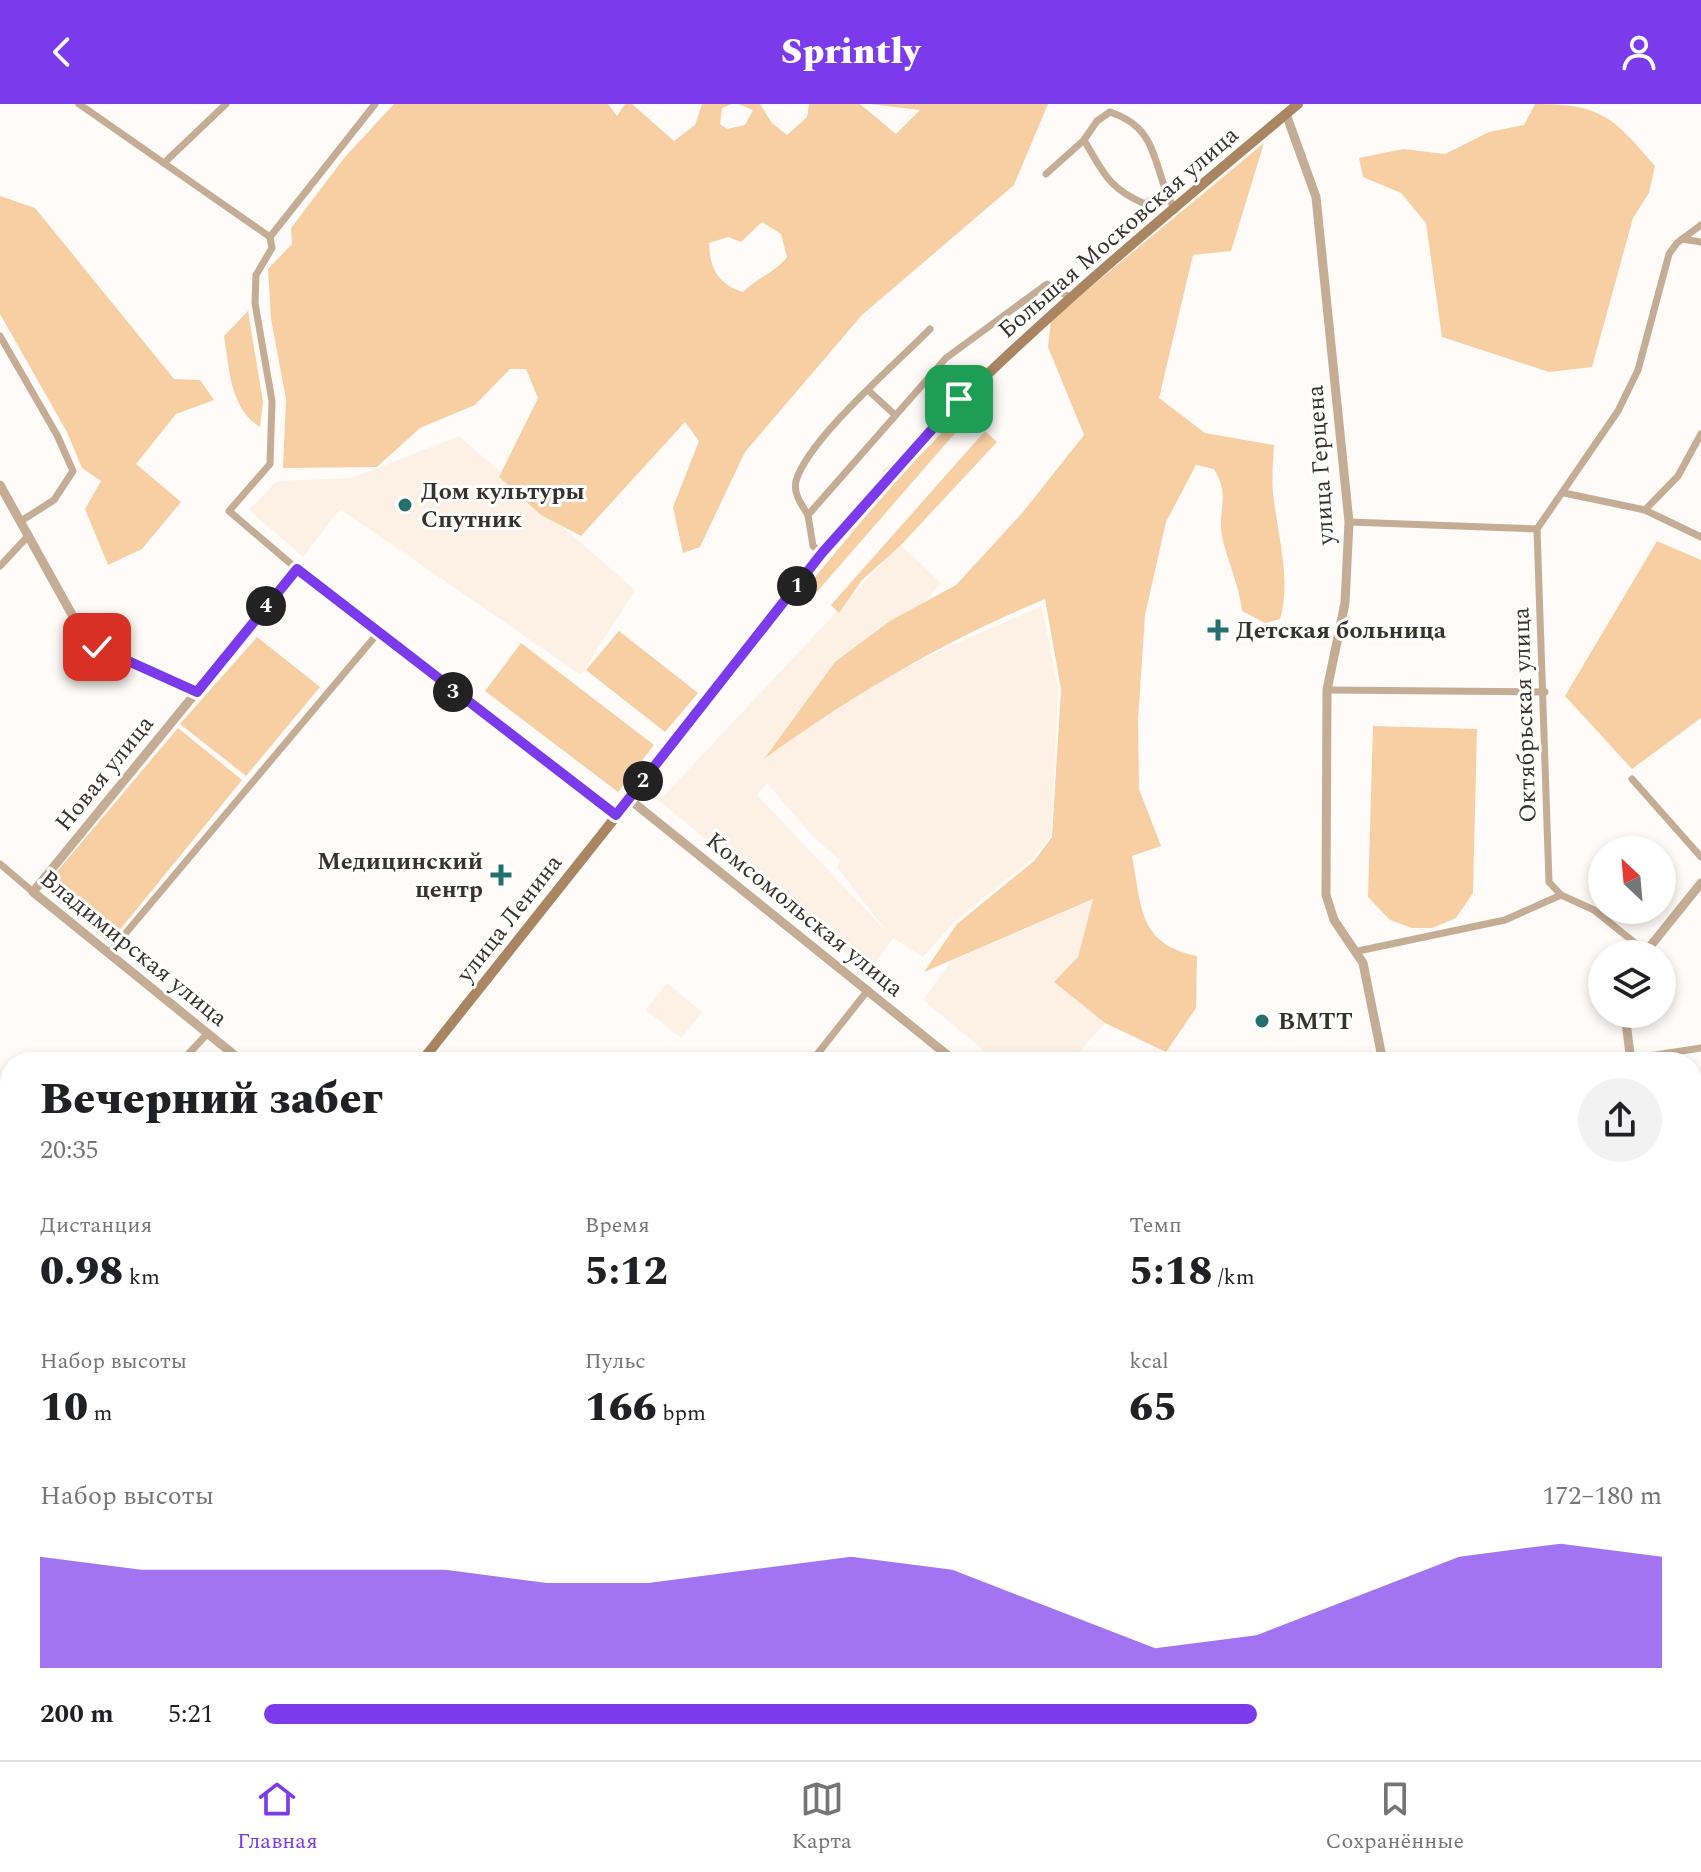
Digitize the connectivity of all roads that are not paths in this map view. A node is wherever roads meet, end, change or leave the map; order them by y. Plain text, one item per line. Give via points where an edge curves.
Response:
1 (79, 104) edge
2 (226, 104) edge
3 (375, 104) edge
4 (1298, 104) edge
5 (1286, 114) junction
6 (1084, 140) junction
7 (164, 163) junction
8 (1046, 174) dead end
9 (1166, 190) junction
10 (1175, 210) junction
11 (1701, 225) edge
12 (270, 237) junction
13 (1682, 239) junction
14 (1701, 242) edge
15 (1071, 298) junction
16 (930, 329) dead end
17 (0, 336) edge
18 (869, 391) junction
19 (894, 414) junction
20 (1701, 434) edge
21 (0, 485) edge
22 (1564, 493) junction
23 (1645, 510) junction
24 (808, 515) junction
25 (21, 521) junction
26 (1349, 522) junction
27 (1537, 529) junction
28 (29, 535) junction
29 (1701, 537) edge
30 (822, 553) junction
31 (0, 566) edge
32 (297, 569) junction
33 (378, 633) junction
34 (1327, 690) junction
35 (197, 692) junction
36 (1545, 692) junction
37 (1632, 779) dead end
38 (629, 799) junction
39 (616, 815) junction
40 (1701, 857) edge
41 (0, 864) edge
42 (1701, 883) edge
43 (33, 892) junction
44 (1561, 895) junction
45 (1630, 940) edge
46 (1654, 940) edge
47 (1358, 951) junction
48 (109, 953) junction
49 (868, 990) junction
50 (1627, 1028) edge
51 (207, 1034) junction
52 (1701, 1048) edge
53 (190, 1052) edge
54 (230, 1052) edge
55 (429, 1052) edge
56 (819, 1052) edge
57 (944, 1052) edge
58 (1381, 1052) edge
59 (1630, 1052) edge
60 (1678, 1052) edge

1 - 7 street
2 - 7 street
3 - 12 street
4 - 5 main road, Большая Московская улица
5 - 10 main road, Большая Московская улица
5 - 26 street, улица Герцена via 1316,197
6 - 8 street
6 - 9 street via 1120,193 1145,204
6 - 9 street via 1110,112 1129,119 1146,136
7 - 12 street
9 - 10 street
10 - 15 main road, Большая Московская улица
11 - 13 street
12 - 32 street via 272,248 256,275 255,303 272,401 270,464 229,511
13 - 14 street
13 - 22 street via 1669,254 1638,370
15 - 19 street via 1047,284 946,358
15 - 30 main road, Большая Московская улица via 959,399
16 - 18 street
17 - 25 street via 73,471 54,500
18 - 19 street
18 - 24 street via 817,445 796,482
19 - 24 street
20 - 23 street via 1678,476
21 - 25 street
22 - 23 street
22 - 27 street
23 - 29 street
24 - 30 street via 813,546
25 - 28 street
26 - 27 street
26 - 34 street, улица Герцена via 1345,603
27 - 36 street, Октябрьская улица
28 - 31 street
28 - 35 street via 85,638
30 - 38 main road, Большая Московская улица
32 - 33 street
32 - 35 street, Новая улица
33 - 39 street
33 - 48 street
34 - 36 street
34 - 47 street, улица Герцена via 1326,895 1334,920
35 - 43 street, Новая улица
36 - 44 street, Октябрьская улица via 1549,882
37 - 40 street
38 - 39 main road, улица Ленина
38 - 49 street, Комсомольская улица
39 - 55 main road, улица Ленина
41 - 43 street, Владимирская улица
42 - 46 street
43 - 48 street, Владимирская улица
44 - 45 street via 1594,910
44 - 47 street via 1505,920
47 - 58 street
48 - 51 street, Владимирская улица
49 - 56 street
49 - 57 street, Комсомольская улица
50 - 59 street
51 - 53 street
51 - 54 street, Владимирская улица
52 - 60 street

